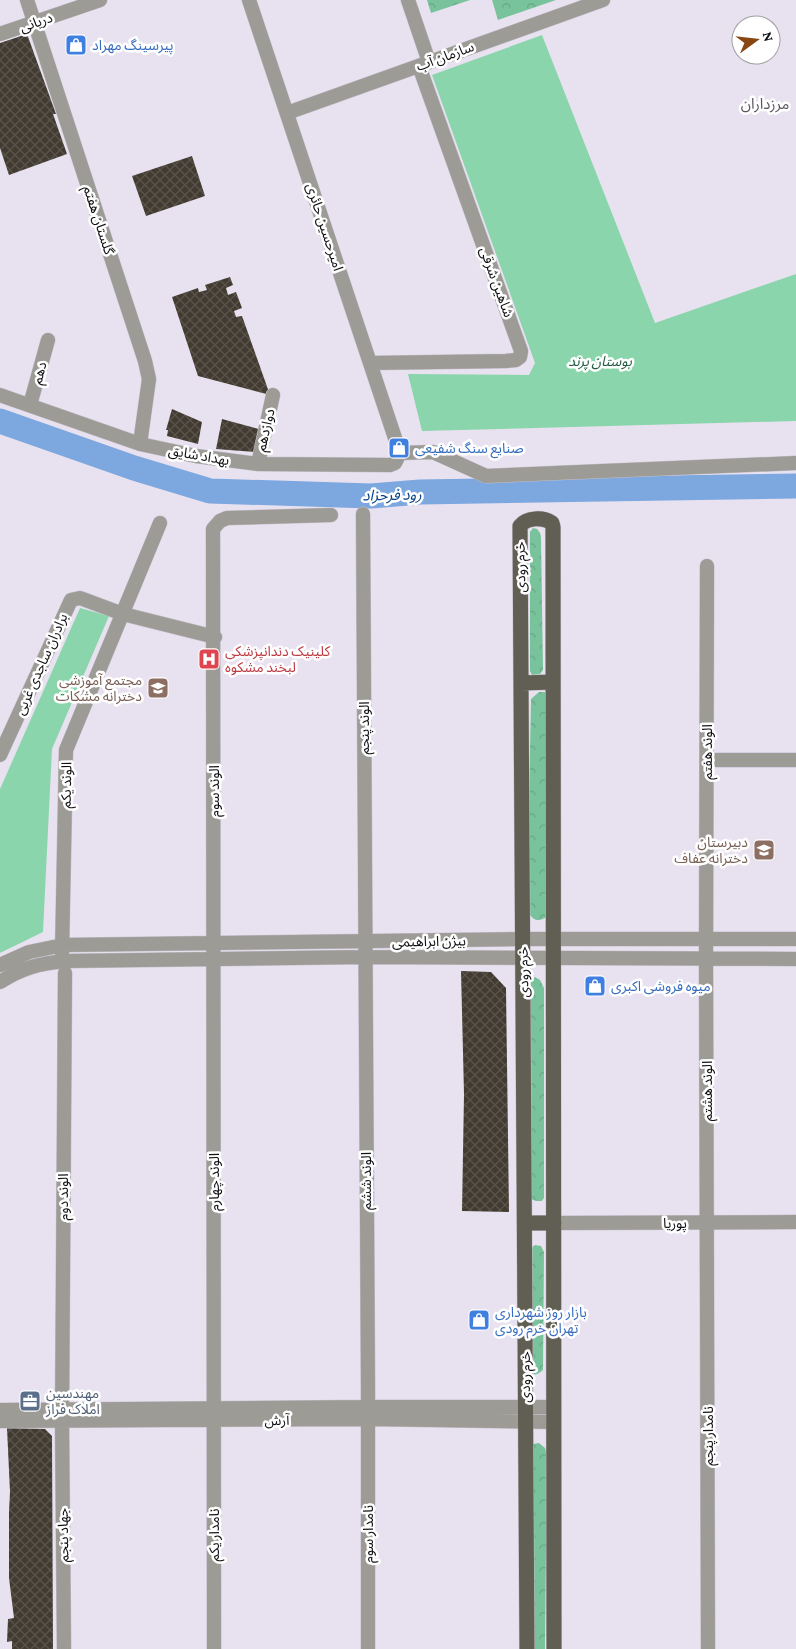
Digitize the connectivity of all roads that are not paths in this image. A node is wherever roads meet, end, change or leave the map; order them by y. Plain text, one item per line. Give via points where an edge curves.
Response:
1 (27, 0) edge
2 (100, 0) edge
3 (249, 0) edge
4 (408, 0) edge
5 (603, 0) edge
6 (572, 5) edge
7 (34, 22) junction
8 (0, 34) edge
9 (424, 64) junction
10 (287, 113) junction
11 (48, 340) dead end
12 (370, 362) junction
13 (0, 394) edge
14 (273, 395) dead end
15 (30, 405) junction
16 (140, 444) junction
17 (400, 453) junction
18 (796, 462) edge
19 (258, 464) junction
20 (331, 514) dead end
21 (363, 514) dead end
22 (160, 523) dead end
23 (707, 566) dead end
24 (123, 614) junction
25 (214, 637) junction
26 (553, 682) junction
27 (522, 683) junction
28 (0, 755) edge
29 (707, 760) junction
30 (796, 760) edge
31 (707, 938) junction
32 (522, 939) junction
33 (554, 939) junction
34 (796, 939) edge
35 (364, 942) junction
36 (213, 944) junction
37 (63, 945) junction
38 (365, 957) junction
39 (523, 958) junction
40 (554, 958) junction
41 (706, 958) junction
42 (213, 959) junction
43 (796, 959) edge
44 (64, 965) junction
45 (0, 966) edge
46 (0, 982) edge
47 (707, 1222) junction
48 (796, 1222) edge
49 (525, 1223) junction
50 (554, 1223) junction
51 (0, 1410) edge
52 (368, 1413) junction
53 (62, 1415) junction
54 (214, 1415) junction
55 (526, 1415) junction
56 (554, 1415) junction
57 (0, 1421) edge
58 (64, 1649) edge
59 (214, 1649) edge
60 (368, 1649) edge
61 (527, 1649) edge
62 (554, 1649) edge
63 (708, 1649) edge

1 - 7 street, گلستان هفتم
2 - 7 street, دریانی
3 - 10 street, امیرحسین حائری
4 - 9 street, شاهین شرقی
5 - 6 street, سازمان آب
6 - 9 street, سازمان آب
7 - 8 street, دریانی
7 - 16 street, گلستان هفتم via 145,361 149,379
9 - 10 street, سازمان آب
9 - 12 street, شاهین شرقی via 521,350 520,357 506,361
10 - 12 street, امیرحسین حائری
11 - 15 street, دهم
12 - 17 street, امیرحسین حائری
13 - 15 street, بهداد شایق
14 - 19 street, دوازدهم
15 - 16 street, بهداد شایق
16 - 19 street, بهداد شایق
17 - 18 street via 433,452 486,476
17 - 19 street, بهداد شایق via 395,463 390,465
20 - 25 street, الوند سوم via 227,518 220,521 213,529
21 - 35 street, الوند پنجم
22 - 24 street, الوند یکم
23 - 29 street, الوند هفتم
24 - 25 street
24 - 28 street, برادران ساجدی غربی via 80,598 71,600
24 - 37 street, الوند یکم via 66,750
25 - 36 street, الوند سوم
26 - 27 main road
26 - 27 main road, خرم رودی via 553,527 549,520 536,519 520,526
26 - 33 main road, خرم رودی
27 - 32 main road, خرم رودی
29 - 30 street
29 - 31 street, الوند هفتم
31 - 33 street, بیژن ابراهیمی
31 - 34 street, بیژن ابراهیمی
31 - 41 street, الوند هفتم
32 - 33 street, بیژن ابراهیمی
32 - 35 street, بیژن ابراهیمی
32 - 39 main road, خرم رودی
33 - 40 main road, خرم رودی
35 - 36 street, بیژن ابراهیمی
35 - 38 street, الوند ششم
36 - 37 street, بیژن ابراهیمی
36 - 42 street, الوند چهارم
37 - 44 street, الوند یکم
37 - 45 street, بیژن ابراهیمی via 29,952
38 - 39 street, بیژن ابراهیمی
38 - 42 street, بیژن ابراهیمی
38 - 52 street, الوند ششم
39 - 40 street, بیژن ابراهیمی
39 - 49 main road, خرم رودی
40 - 41 street, بیژن ابراهیمی
40 - 50 main road, خرم رودی
41 - 43 street, بیژن ابراهیمی
41 - 47 street, الوند هشتم
42 - 44 street, بیژن ابراهیمی
42 - 54 street, الوند چهارم
44 - 46 street, بیژن ابراهیمی via 48,962 32,966
44 - 53 street, الوند دوم
47 - 48 street, پوریا
47 - 50 street, پوریا
47 - 63 street, نامدار پنجم
49 - 50 main road
49 - 55 main road, خرم رودی
50 - 56 main road, خرم رودی
51 - 53 street, آرش
52 - 54 street, آرش
52 - 55 street, آرش
52 - 60 street, نامدار سوم
53 - 54 street, آرش
53 - 57 street, آرش
53 - 58 street, جهاد پنجم
54 - 59 street, نامدار یکم
55 - 56 street, آرش
55 - 61 main road, خرم رودی
56 - 62 main road, خرم رودی

